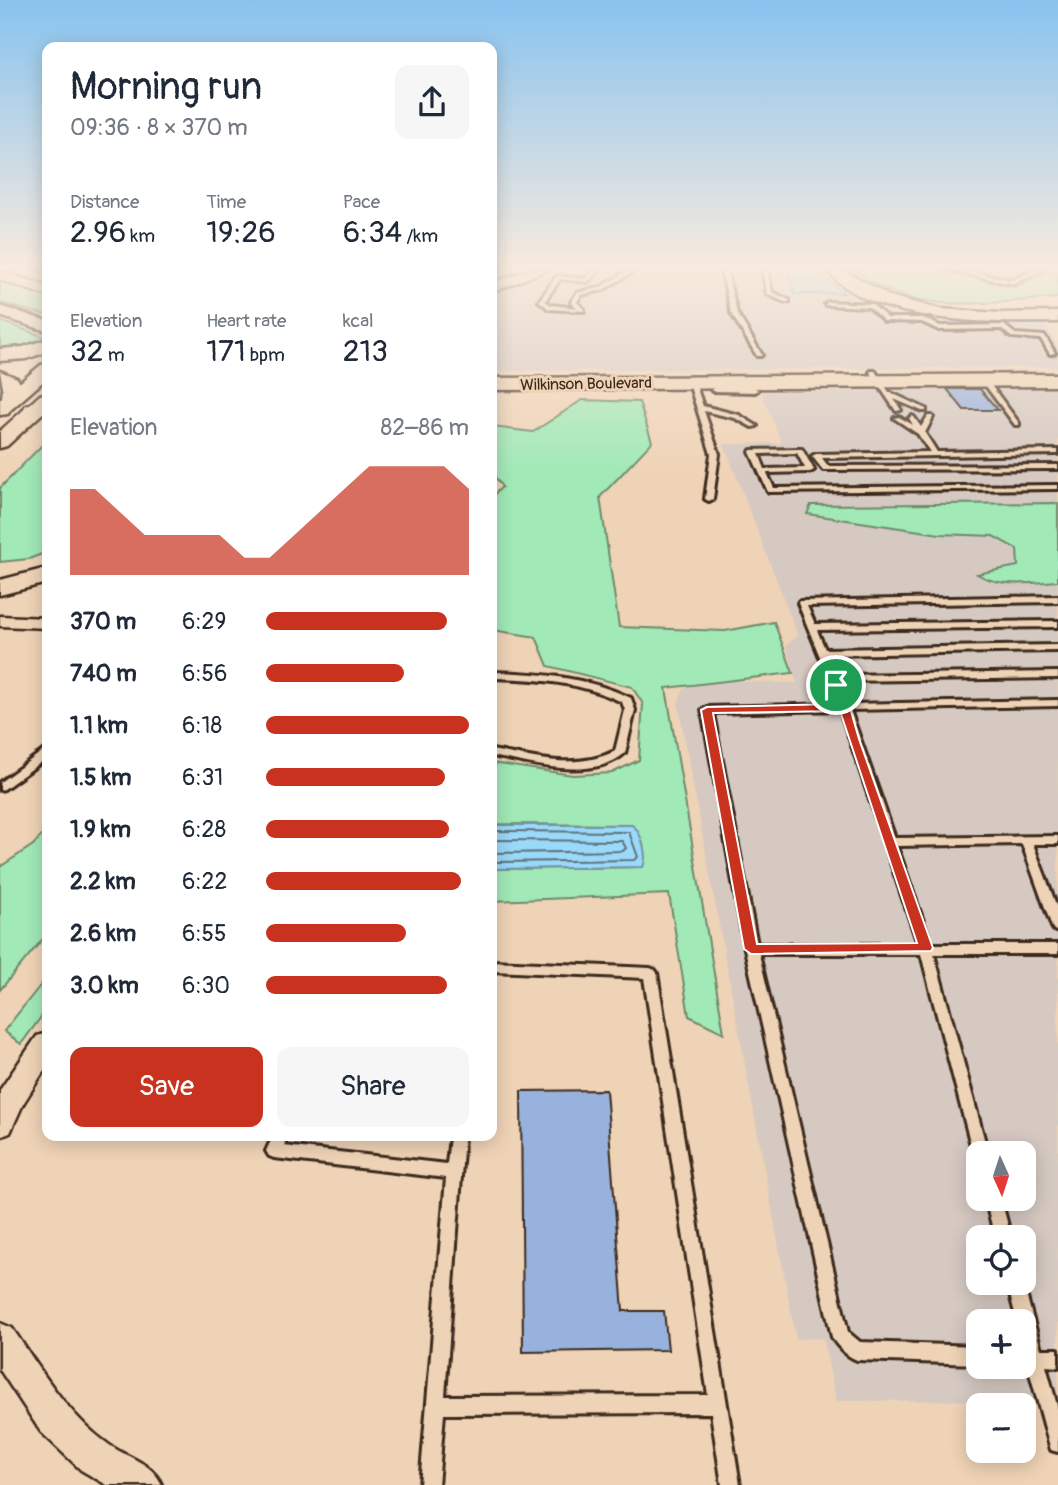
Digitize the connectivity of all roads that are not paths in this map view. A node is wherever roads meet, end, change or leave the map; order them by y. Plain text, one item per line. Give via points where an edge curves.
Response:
1 (749, 338) edge
2 (1044, 338) edge
3 (42, 347) edge
4 (759, 355) dead end
5 (0, 357) edge
6 (1055, 362) edge
7 (42, 368) edge
8 (42, 369) edge
9 (0, 371) edge
10 (42, 372) edge
11 (497, 373) edge
12 (0, 377) edge
13 (1058, 380) edge
14 (985, 381) junction
15 (497, 382) edge
16 (497, 382) edge
17 (880, 382) junction
18 (708, 384) junction
19 (754, 390) dead end
20 (42, 406) edge
21 (702, 408) junction
22 (0, 409) edge
23 (901, 414) junction
24 (1017, 424) dead end
25 (754, 426) dead end
26 (922, 433) junction
27 (0, 442) edge
28 (1058, 452) edge
29 (934, 453) junction
30 (1058, 467) edge
31 (762, 471) junction
32 (1058, 487) edge
33 (709, 499) dead end
34 (42, 576) edge
35 (5, 583) edge
36 (1058, 599) edge
37 (0, 621) edge
38 (42, 623) edge
39 (1058, 624) edge
40 (811, 627) junction
41 (1058, 648) edge
42 (821, 652) junction
43 (497, 675) edge
44 (1058, 675) edge
45 (834, 682) junction
46 (1058, 703) edge
47 (843, 705) junction
48 (497, 754) edge
49 (42, 758) edge
50 (0, 787) edge
51 (1026, 840) junction
52 (1058, 840) edge
53 (890, 842) junction
54 (1058, 927) edge
55 (926, 948) junction
56 (751, 949) junction
57 (1058, 949) edge
58 (497, 966) edge
59 (42, 1051) edge
60 (0, 1124) edge
61 (278, 1141) edge
62 (457, 1141) edge
63 (978, 1141) edge
64 (454, 1172) junction
65 (0, 1340) edge
66 (966, 1355) edge
67 (1036, 1357) edge
68 (1058, 1358) edge
69 (1036, 1378) edge
70 (718, 1404) junction
71 (436, 1405) junction
72 (1058, 1443) edge
73 (143, 1485) edge
74 (429, 1485) edge
75 (731, 1485) edge

1 - 4 lane
2 - 6 lane
3 - 5 main road
5 - 7 main road
6 - 17 main road, Wilkinson Boulevard
8 - 9 main road
10 - 22 main road
11 - 18 main road, Wilkinson Boulevard
12 - 22 main road via 13,388
13 - 14 main road, Wilkinson Boulevard
14 - 17 main road, Wilkinson Boulevard
14 - 24 lane
15 - 18 main road, Wilkinson Boulevard
16 - 18 main road via 696,378
17 - 18 main road, Wilkinson Boulevard
17 - 23 lane
17 - 23 lane
17 - 26 lane via 924,414
18 - 19 lane
18 - 21 lane
20 - 27 main road
21 - 25 lane via 737,416
21 - 33 lane via 715,454
23 - 26 lane
23 - 26 lane
26 - 29 lane
28 - 29 lane
29 - 30 lane via 816,456 826,468
31 - 31 lane via 754,452 799,451 810,470
31 - 32 lane via 771,490
34 - 35 main road
36 - 40 lane via 802,603
37 - 38 street
39 - 40 lane
40 - 42 lane
41 - 42 lane
42 - 45 lane
43 - 48 lane via 601,688 628,700 630,710 620,753 605,762 566,764
44 - 45 lane
45 - 47 lane via 835,700
46 - 47 lane
47 - 53 lane
47 - 56 lane via 707,710
49 - 50 lane
51 - 52 lane
51 - 53 lane
51 - 54 lane
53 - 55 lane
55 - 56 lane
55 - 57 lane
55 - 63 lane
56 - 66 lane via 841,1337 858,1351
58 - 70 lane via 650,973
59 - 60 street via 10,1099
61 - 64 lane via 274,1151
62 - 64 lane
64 - 71 lane
65 - 73 street via 54,1419 94,1457
67 - 68 lane
69 - 72 lane
70 - 71 lane
70 - 75 lane
71 - 74 lane

